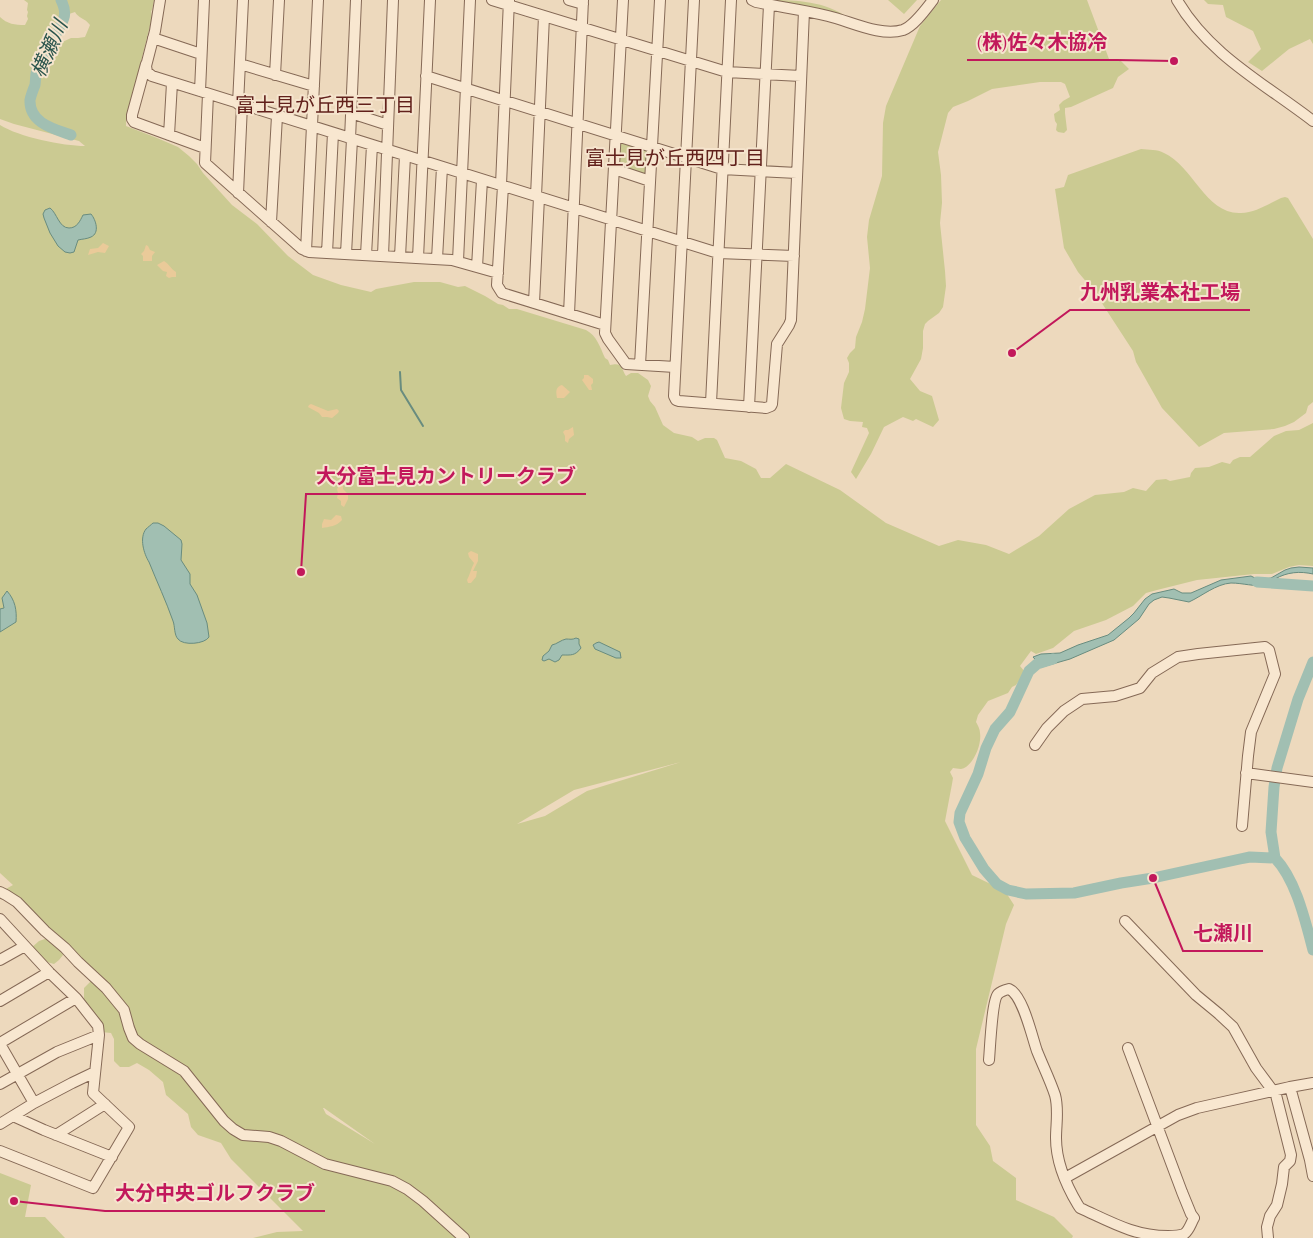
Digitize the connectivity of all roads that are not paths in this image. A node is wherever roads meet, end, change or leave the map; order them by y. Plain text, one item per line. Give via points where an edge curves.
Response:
1 (160, 0) edge
2 (204, 0) edge
3 (243, 0) edge
4 (279, 0) edge
5 (318, 0) edge
6 (356, 0) edge
7 (393, 0) edge
8 (470, 0) edge
9 (492, 0) edge
10 (569, 0) edge
11 (623, 0) edge
12 (660, 0) edge
13 (694, 0) edge
14 (731, 0) edge
15 (752, 0) edge
16 (933, 0) edge
17 (1178, 0) edge
18 (427, 1) edge
19 (583, 2) edge
20 (509, 3) edge
21 (769, 5) junction
22 (804, 11) junction
23 (544, 16) junction
24 (582, 28) junction
25 (153, 38) junction
26 (621, 40) junction
27 (657, 51) junction
28 (202, 54) junction
29 (691, 61) junction
30 (146, 64) junction
31 (240, 64) junction
32 (727, 72) junction
33 (275, 74) junction
34 (766, 74) junction
35 (426, 76) junction
36 (801, 76) junction
37 (172, 83) junction
38 (314, 86) junction
39 (466, 89) junction
40 (204, 93) junction
41 (504, 101) junction
42 (240, 104) junction
43 (540, 112) junction
44 (351, 113) junction
45 (277, 116) junction
46 (1313, 121) edge
47 (577, 124) junction
48 (388, 125) junction
49 (312, 127) junction
50 (333, 134) junction
51 (169, 135) junction
52 (616, 136) junction
53 (351, 139) junction
54 (372, 145) junction
55 (652, 147) junction
56 (205, 148) junction
57 (387, 150) junction
58 (405, 156) junction
59 (686, 158) junction
60 (422, 161) junction
61 (442, 167) junction
62 (614, 169) junction
63 (722, 169) junction
64 (761, 171) junction
65 (462, 173) junction
66 (797, 173) junction
67 (482, 180) junction
68 (650, 181) junction
69 (502, 186) junction
70 (238, 192) junction
71 (538, 197) junction
72 (573, 208) junction
73 (611, 220) junction
74 (271, 222) junction
75 (647, 231) junction
76 (682, 242) junction
77 (306, 251) junction
78 (327, 253) junction
79 (718, 253) junction
80 (346, 254) junction
81 (366, 255) junction
82 (756, 255) junction
83 (382, 256) junction
84 (794, 256) junction
85 (400, 257) junction
86 (418, 258) junction
87 (437, 259) junction
88 (458, 261) junction
89 (477, 266) junction
90 (498, 273) junction
91 (534, 303) junction
92 (569, 314) junction
93 (605, 326) junction
94 (640, 365) junction
95 (675, 367) junction
96 (711, 404) junction
97 (749, 407) junction
98 (1034, 745) dead end
99 (1246, 773) junction
100 (1313, 782) edge
101 (1242, 826) dead end
102 (0, 892) edge
103 (0, 919) edge
104 (1126, 921) dead end
105 (25, 946) junction
106 (0, 960) edge
107 (50, 972) junction
108 (76, 998) junction
109 (0, 1001) edge
110 (99, 1035) junction
111 (0, 1043) edge
112 (1128, 1048) dead end
113 (990, 1060) dead end
114 (95, 1072) junction
115 (17, 1074) junction
116 (1311, 1083) edge
117 (0, 1084) edge
118 (1290, 1087) junction
119 (1273, 1091) junction
120 (34, 1103) junction
121 (104, 1104) junction
122 (13, 1116) junction
123 (0, 1124) edge
124 (1158, 1126) junction
125 (56, 1135) junction
126 (0, 1151) edge
127 (112, 1157) junction
128 (1313, 1176) edge
129 (1064, 1178) junction
130 (1128, 1234) edge
131 (464, 1238) edge
132 (1268, 1238) edge

1 - 25 street
2 - 28 street
3 - 31 street
4 - 33 street
5 - 38 street
6 - 44 street
7 - 48 street
8 - 39 street
9 - 20 street
10 - 19 street
11 - 26 street
12 - 27 street
13 - 29 street
14 - 32 street
15 - 21 street
16 - 22 street via 910,26 898,31 866,28
17 - 46 street via 1200,32 1226,58
18 - 35 street
19 - 24 street
20 - 23 street
20 - 41 street
21 - 22 street
21 - 34 street
22 - 36 street
23 - 24 street
23 - 43 street
24 - 26 street
24 - 47 street
25 - 28 street
25 - 30 street
26 - 27 street
26 - 52 street
27 - 29 street
27 - 55 street
28 - 40 street
29 - 32 street
29 - 59 street
30 - 37 street via 151,76
30 - 51 street via 132,119
31 - 33 street
31 - 42 street
32 - 34 street
32 - 63 street
33 - 38 street
34 - 36 street
34 - 64 street
35 - 39 street
35 - 60 street
36 - 66 street
37 - 40 street
37 - 51 street
38 - 49 street
39 - 41 street
39 - 65 street
40 - 42 street
40 - 56 street
41 - 43 street
41 - 69 street
42 - 45 street
42 - 70 street
43 - 47 street
43 - 71 street
44 - 48 street
44 - 53 street
45 - 49 street
45 - 74 street
47 - 52 street
47 - 72 street
48 - 57 street
49 - 50 street
49 - 77 street
50 - 53 street
50 - 78 street
51 - 56 street
52 - 55 street
52 - 62 street
53 - 54 street
53 - 80 street
54 - 57 street
54 - 81 street
55 - 59 street
55 - 68 street
56 - 70 street via 205,163
57 - 58 street
57 - 83 street
58 - 60 street
58 - 85 street
59 - 63 street
59 - 76 street
60 - 61 street
60 - 86 street
61 - 65 street
61 - 87 street
62 - 68 street
62 - 73 street
63 - 64 street
63 - 79 street
64 - 66 street
64 - 82 street
65 - 67 street
65 - 88 street
66 - 84 street
67 - 69 street
67 - 89 street
68 - 75 street
69 - 71 street
69 - 90 street
70 - 74 street
71 - 72 street
71 - 91 street
72 - 73 street
72 - 92 street
73 - 75 street
73 - 93 street
74 - 77 street
75 - 76 street
75 - 94 street
76 - 79 street
76 - 95 street
77 - 78 street
78 - 80 street
79 - 82 street
79 - 96 street
80 - 81 street
81 - 83 street
82 - 84 street
82 - 97 street
83 - 85 street
84 - 97 street via 791,320 777,344 772,404 769,408
85 - 86 street
86 - 87 street
87 - 88 street
88 - 89 street
89 - 90 street
90 - 91 street via 502,293
91 - 92 street
92 - 93 street
93 - 94 street via 608,339 624,362
94 - 95 street
95 - 96 street via 676,400
96 - 97 street
98 - 99 street via 1064,711 1082,698 1115,696 1140,688 1152,673 1178,657 1265,647 1269,650 1275,674 1252,732
99 - 100 street
99 - 101 street
102 - 131 street via 17,902 106,988 124,1010 133,1038 184,1071 233,1129 243,1135 281,1141 325,1164 392,1181 423,1201
103 - 105 street
104 - 119 street via 1196,996 1230,1023
105 - 106 street
105 - 107 street
107 - 108 street
107 - 109 street
108 - 110 street via 98,1026
108 - 111 street
110 - 114 street
110 - 115 street via 57,1052
111 - 115 street
112 - 124 street
113 - 129 street via 994,1005 997,995 1009,989 1019,1000 1057,1101 1057,1152
114 - 120 street
114 - 121 street via 93,1093
115 - 117 street
115 - 120 street
116 - 118 street
118 - 119 street
118 - 128 street
119 - 124 street via 1197,1108
119 - 132 street via 1291,1155 1284,1167 1277,1206 1270,1216
120 - 122 street
121 - 125 street
121 - 127 street via 129,1127
122 - 123 street
122 - 125 street
124 - 129 street
124 - 130 street via 1194,1218 1182,1235
125 - 127 street
126 - 127 street via 93,1188
129 - 130 street via 1080,1208

